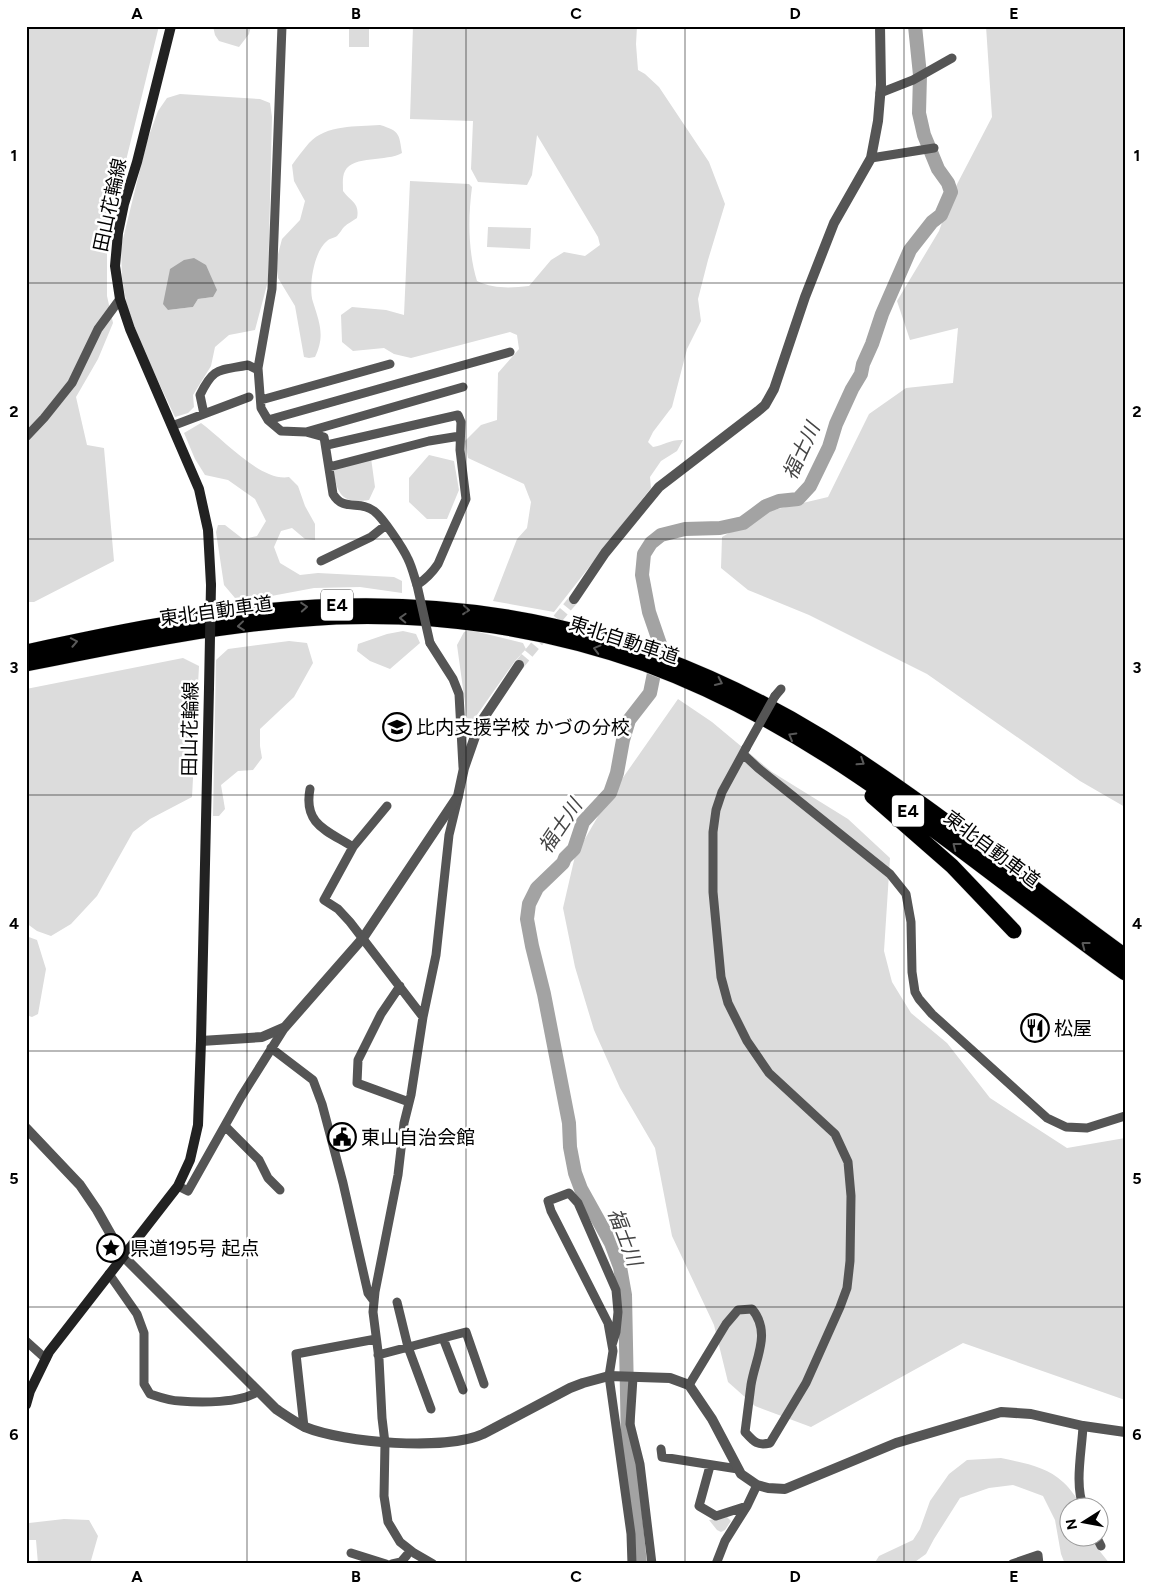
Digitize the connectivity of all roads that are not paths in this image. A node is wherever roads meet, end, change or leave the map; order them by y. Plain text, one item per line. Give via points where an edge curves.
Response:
1 (171, 26) edge
2 (282, 26) edge
3 (880, 26) edge
4 (952, 58) dead end
5 (880, 93) junction
6 (934, 148) dead end
7 (871, 158) junction
8 (120, 299) junction
9 (510, 352) dead end
10 (390, 364) dead end
11 (258, 370) junction
12 (463, 387) dead end
13 (249, 398) dead end
14 (261, 400) junction
15 (204, 414) junction
16 (268, 420) junction
17 (172, 426) junction
18 (306, 432) junction
19 (460, 436) junction
20 (26, 437) edge
21 (327, 445) junction
22 (329, 468) junction
23 (386, 525) junction
24 (322, 561) dead end
25 (417, 585) junction
26 (574, 599) tunnel mouth
27 (26, 652) edge
28 (645, 658) junction
29 (26, 664) edge
30 (519, 665) tunnel mouth
31 (675, 669) junction
32 (782, 689) dead end
33 (816, 749) junction
34 (745, 751) junction
35 (464, 768) junction
36 (310, 789) dead end
37 (458, 796) junction
38 (386, 806) dead end
39 (353, 847) junction
40 (1068, 915) junction
41 (1014, 931) dead end
42 (363, 938) junction
43 (1125, 950) edge
44 (1125, 956) edge
45 (1125, 974) edge
46 (400, 986) junction
47 (423, 1017) junction
48 (285, 1027) junction
49 (201, 1041) junction
50 (272, 1048) junction
51 (409, 1102) junction
52 (1125, 1116) edge
53 (225, 1126) junction
54 (26, 1128) edge
55 (178, 1186) junction
56 (280, 1190) dead end
57 (123, 1256) junction
58 (109, 1274) junction
59 (374, 1301) junction
60 (397, 1302) dead end
61 (443, 1338) junction
62 (376, 1339) junction
63 (26, 1341) edge
64 (612, 1345) junction
65 (408, 1347) junction
66 (378, 1355) junction
67 (46, 1359) junction
68 (609, 1376) junction
69 (633, 1378) junction
70 (484, 1384) dead end
71 (689, 1385) junction
72 (28, 1390) edge
73 (463, 1390) dead end
74 (257, 1392) junction
75 (26, 1405) edge
76 (431, 1409) dead end
77 (304, 1426) junction
78 (1084, 1426) junction
79 (1125, 1432) edge
80 (386, 1443) junction
81 (661, 1450) dead end
82 (710, 1466) junction
83 (738, 1469) junction
84 (757, 1485) junction
85 (1080, 1498) edge
86 (747, 1506) junction
87 (351, 1553) dead end
88 (407, 1555) edge
89 (386, 1564) edge
90 (392, 1564) edge
91 (433, 1564) edge
92 (632, 1564) edge
93 (652, 1564) edge
94 (716, 1564) edge
95 (1012, 1564) edge
96 (1039, 1564) edge

1 - 8 main road, 田山花輪線 via 118,233 115,266
2 - 11 street via 272,289
3 - 5 street
4 - 5 street via 913,80
5 - 7 street
6 - 7 street
7 - 26 street via 834,223 780,374 765,405 659,487
8 - 17 main road, 田山花輪線
8 - 20 street via 98,329 72,383
9 - 16 street
10 - 14 street
11 - 14 street
11 - 15 street via 248,365 214,372 200,395
12 - 18 street
13 - 15 street
14 - 16 street via 261,408
15 - 17 street
16 - 18 street via 281,431
17 - 49 main road, 田山花輪線, bridge via 200,489 208,530 211,585
18 - 21 street via 324,436
19 - 21 street via 458,415
19 - 22 street
19 - 25 street via 466,499 433,572
21 - 22 street
22 - 23 street via 337,501 364,506 374,511
23 - 24 street via 371,537
23 - 25 street via 408,558
25 - 35 street, bridge via 430,643 459,694
27 -> 28 highway, 東北自動車道 / E4 via 233,614 358,605 482,612 542,623 604,638
28 -> 29 highway, 東北自動車道 / E4 via 481,624 368,617 225,628
28 - 31 highway, 東北自動車道 / E4
30 - 35 street via 479,724
33 -> 31 highway, 東北自動車道 / E4
31 -> 40 highway, 東北自動車道 / E4 via 736,690 831,743 952,827
32 - 34 street, bridge
33 - 41 highway via 952,866
45 -> 33 highway, 東北自動車道 / E4 via 945,837
34 - 52 street via 758,768 890,874 906,894 915,992 932,1014 1047,1118 1066,1127 1087,1128
34 - 71 street via 722,792 713,832 713,892 721,977 728,1003 769,1073 835,1134 848,1162 850,1261 847,1288 822,1348 806,1383 770,1443 762,1445 745,1432 762,1336 759,1318 752,1310 738,1310 726,1324
35 - 37 street
36 - 39 street via 308,800 312,819
37 - 42 street
37 - 47 street via 449,835 436,955
38 - 39 street
39 - 42 street via 324,900 338,909
40 - 43 highway
40 - 44 highway, 東北自動車道 / E4
42 - 46 street
42 - 48 street
46 - 47 street
46 - 51 street via 381,1014 358,1060 357,1083
47 - 51 street
48 - 49 street via 262,1037
48 - 50 street
49 - 55 main road, 田山花輪線 via 198,1125 190,1160
50 - 53 street
50 - 59 street via 313,1080 343,1182 368,1293
51 - 59 street
53 - 55 street via 188,1191
53 - 56 street via 259,1160 268,1178
54 - 57 street via 80,1186
55 - 57 main road, 田山花輪線
57 - 58 main road, 田山花輪線
57 - 74 street
58 - 67 main road, 田山花輪線
58 - 74 street via 137,1314 144,1333 144,1384 150,1394 178,1402 214,1401
59 - 62 street
60 - 65 street
61 - 65 street
61 - 70 street via 466,1332
61 - 73 street
62 - 66 street
62 - 77 street via 296,1354
63 - 67 street
64 - 64 street via 608,1323 548,1201 569,1193 578,1203 616,1290 618,1312
64 - 68 street
65 - 66 street
65 - 76 street
66 - 80 street
67 - 72 main road, 田山花輪線
68 - 69 street
68 - 80 street via 570,1388 472,1439 451,1443
68 - 92 street via 631,1534
69 - 71 street via 670,1378
69 - 93 street via 630,1424 640,1464
71 - 83 street via 712,1419
72 - 75 main road, 田山花輪線
74 - 77 street via 276,1409
77 - 80 street via 334,1435
78 - 79 street
78 - 84 street via 1031,1414 1001,1412 896,1443 785,1489
78 - 85 street
80 - 88 street via 384,1496 388,1522
81 - 82 street via 662,1457
82 - 83 street
82 - 86 street via 699,1506 716,1516
83 - 84 street
84 - 86 street
86 - 94 street
87 - 89 street
88 - 90 street via 401,1562
88 - 91 street
95 - 96 street via 1038,1555

